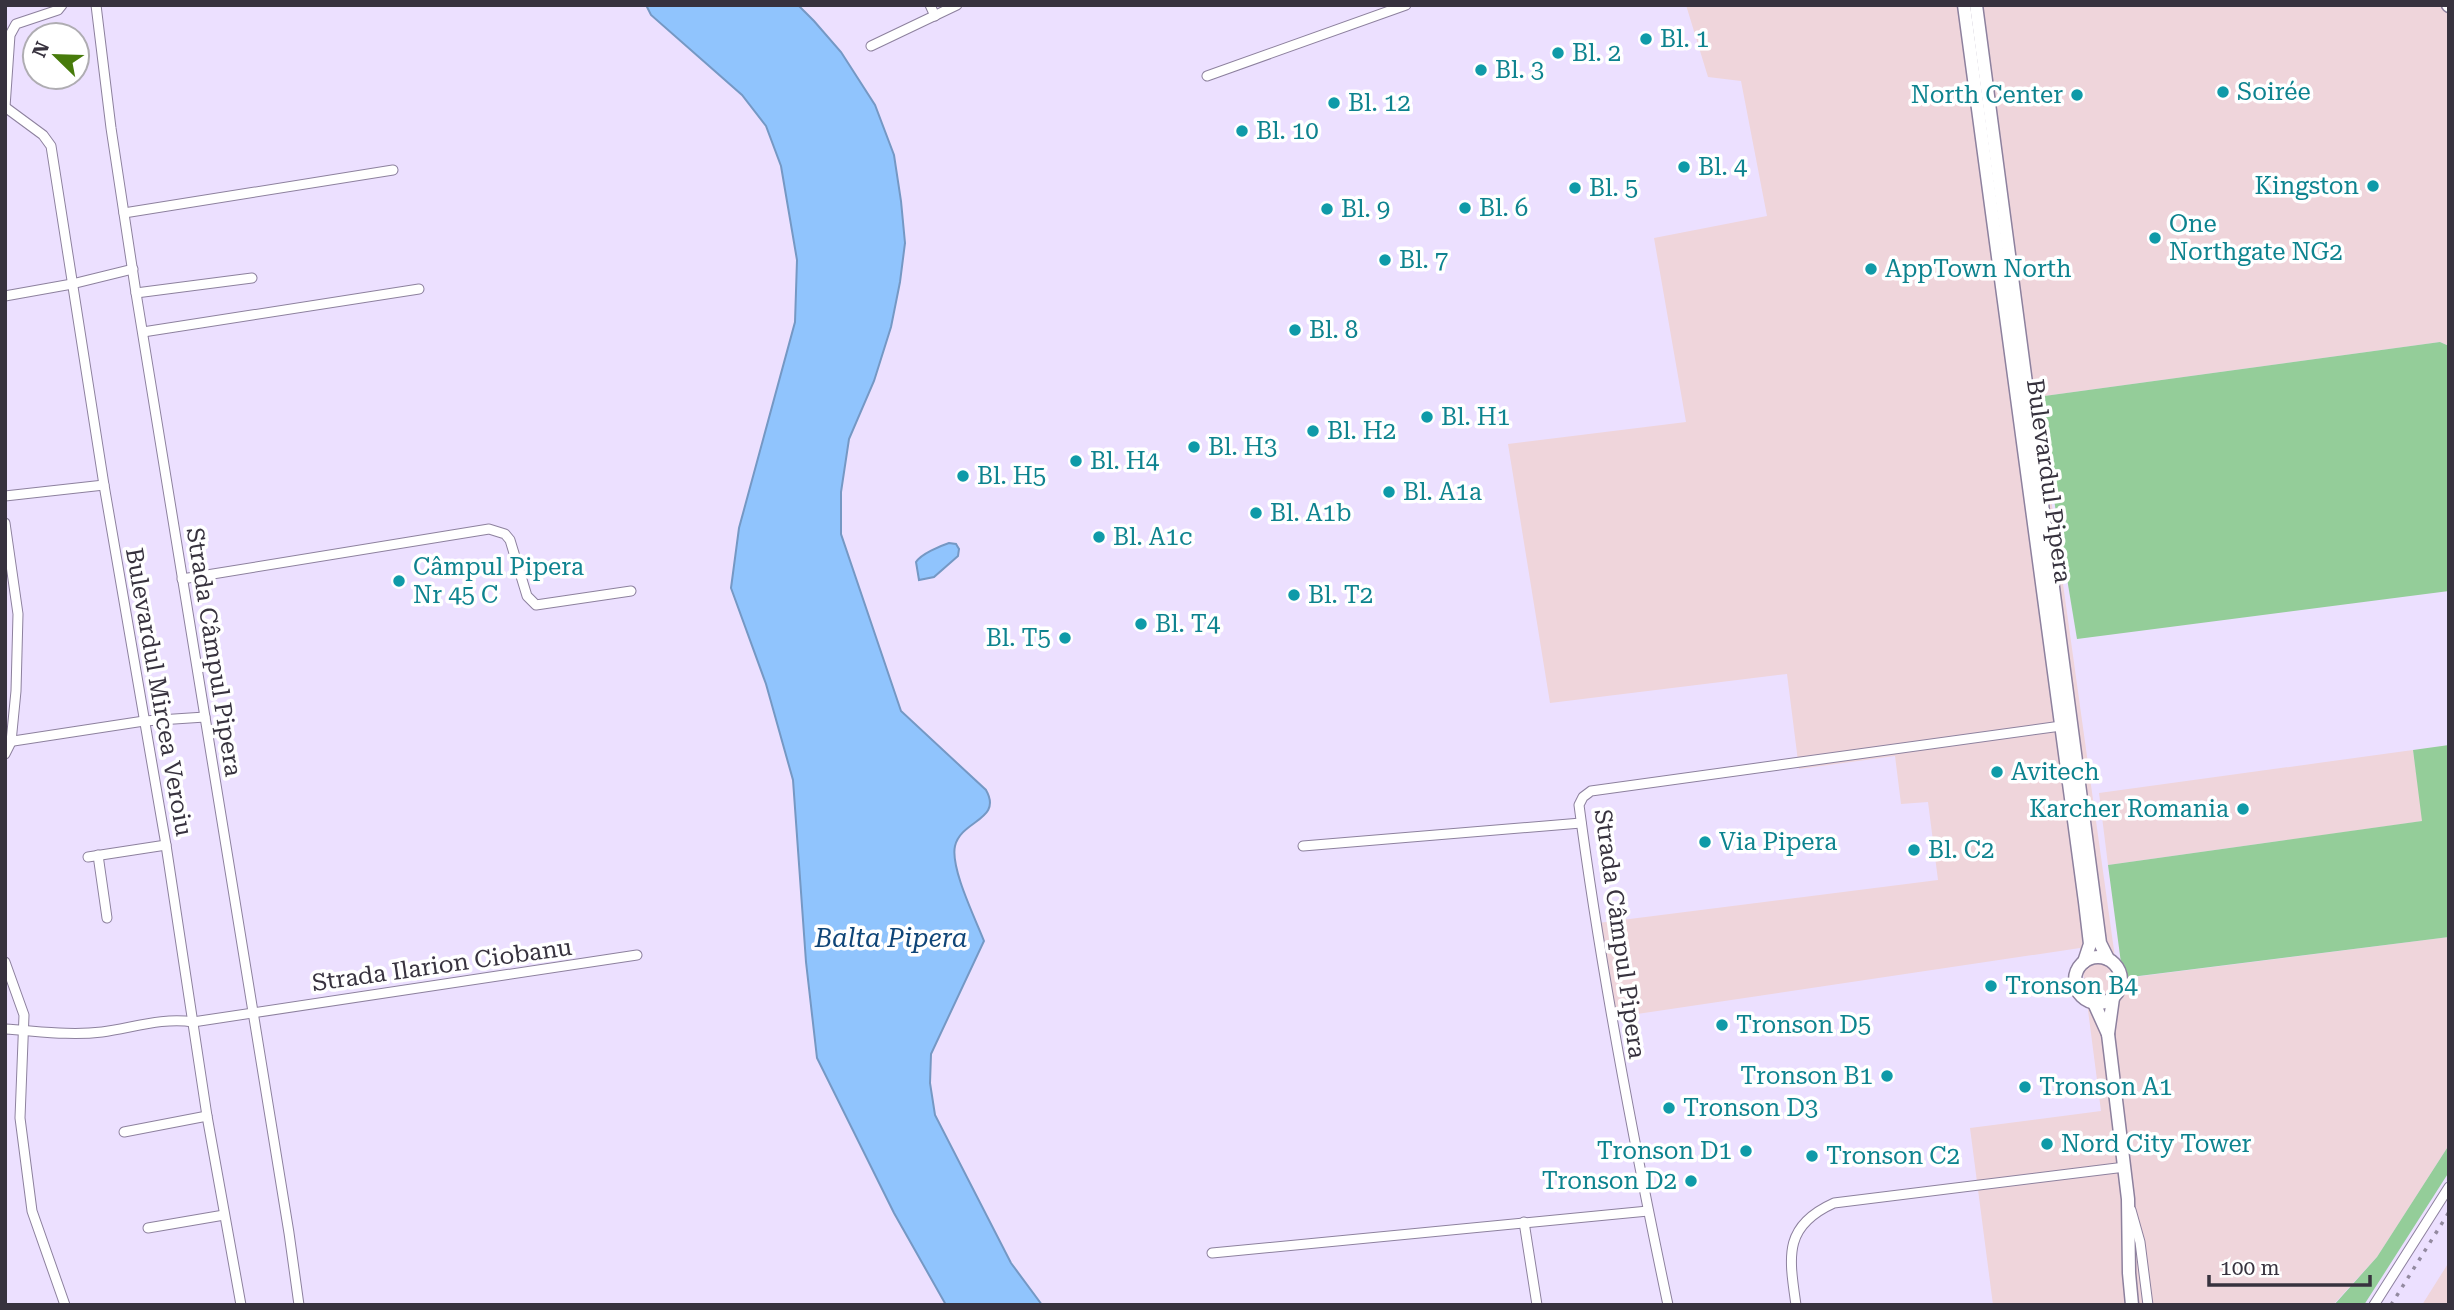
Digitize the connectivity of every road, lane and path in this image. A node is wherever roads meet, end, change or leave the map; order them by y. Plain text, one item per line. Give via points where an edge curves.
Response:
1 (62, 5) edge
2 (96, 5) edge
3 (930, 5) edge
4 (957, 5) edge
5 (1406, 5) edge
6 (1964, 5) edge
7 (1976, 5) edge
8 (935, 16) junction
9 (871, 46) dead end
10 (1207, 76) dead end
11 (5, 107) edge
12 (393, 170) dead end
13 (124, 213) junction
14 (133, 268) junction
15 (252, 278) dead end
16 (72, 284) junction
17 (419, 289) dead end
18 (136, 293) junction
19 (5, 296) edge
20 (143, 332) junction
21 (104, 485) junction
22 (5, 496) edge
23 (5, 523) edge
24 (182, 579) junction
25 (631, 591) dead end
26 (205, 717) junction
27 (144, 721) junction
28 (2061, 726) junction
29 (8, 742) edge
30 (5, 754) edge
31 (1581, 823) junction
32 (166, 845) junction
33 (1303, 846) dead end
34 (107, 918) dead end
35 (637, 955) dead end
36 (2108, 959) junction
37 (5, 962) edge
38 (2084, 962) junction
39 (2113, 998) junction
40 (2094, 1003) junction
41 (253, 1011) junction
42 (193, 1022) junction
43 (5, 1029) edge
44 (22, 1030) junction
45 (2108, 1034) junction
46 (207, 1116) junction
47 (124, 1132) dead end
48 (2125, 1167) junction
49 (2449, 1187) edge
50 (2128, 1199) junction
51 (1648, 1211) junction
52 (224, 1214) junction
53 (1524, 1222) junction
54 (148, 1228) dead end
55 (1212, 1253) dead end
56 (65, 1305) edge
57 (241, 1305) edge
58 (299, 1305) edge
59 (1537, 1305) edge
60 (1668, 1305) edge
61 (1796, 1305) edge
62 (2132, 1305) edge
63 (2148, 1305) edge
64 (2374, 1305) edge

1 - 11 street via 13,27
2 - 13 street, Strada Câmpul Pipera
3 - 8 street
4 - 8 street
5 - 10 street
6 - 28 main road, Bulevardul Pipera
7 - 36 main road, Bulevardul Pipera via 2100,943
8 - 9 street
11 - 16 street, Bulevardul Mircea Veroiu via 51,146
12 - 13 street
13 - 14 street, Strada Câmpul Pipera
14 - 16 street
14 - 18 street, Strada Câmpul Pipera
15 - 18 street
16 - 19 street
16 - 21 street, Bulevardul Mircea Veroiu
17 - 20 street
18 - 20 street, Strada Câmpul Pipera
20 - 24 street, Strada Câmpul Pipera
21 - 22 street
21 - 27 street, Bulevardul Mircea Veroiu
23 - 29 street via 18,614 16,691
24 - 25 street via 489,529 510,540 527,596 536,605
24 - 26 street, Strada Câmpul Pipera
26 - 27 street
26 - 41 street, Strada Câmpul Pipera
27 - 29 street
27 - 32 street, Bulevardul Mircea Veroiu
28 - 31 street, Strada Câmpul Pipera via 1591,791 1579,805
28 - 38 main road, Bulevardul Pipera via 2090,944
29 - 30 street
31 - 33 street
31 - 51 street, Strada Câmpul Pipera via 1626,1106
32 - 34 street via 93,856
32 - 42 street, Bulevardul Mircea Veroiu
35 - 41 street, Strada Ilarion Ciobanu
36 - 38 main road via 2095,957
36 - 39 main road via 2120,974 2120,987
37 - 44 street via 21,1002
38 - 40 main road via 2076,986
39 - 40 main road
39 - 45 main road
40 - 45 main road
41 - 42 street, Strada Ilarion Ciobanu
41 - 58 street, Strada Câmpul Pipera
42 - 44 street, Strada Ilarion Ciobanu via 178,1019 68,1035
42 - 46 street, Bulevardul Mircea Veroiu
43 - 44 street, Strada Ilarion Ciobanu
44 - 56 street via 20,1118 30,1199
45 - 48 main road
46 - 47 street
46 - 52 street, Bulevardul Mircea Veroiu
48 - 50 main road
48 - 61 street via 1834,1203 1805,1220 1796,1233 1791,1250
49 - 64 street
50 - 62 main road
50 - 63 street via 2140,1242
51 - 53 street
51 - 60 street, Strada Câmpul Pipera
52 - 54 street
52 - 57 street, Bulevardul Mircea Veroiu
53 - 55 street
53 - 59 street

